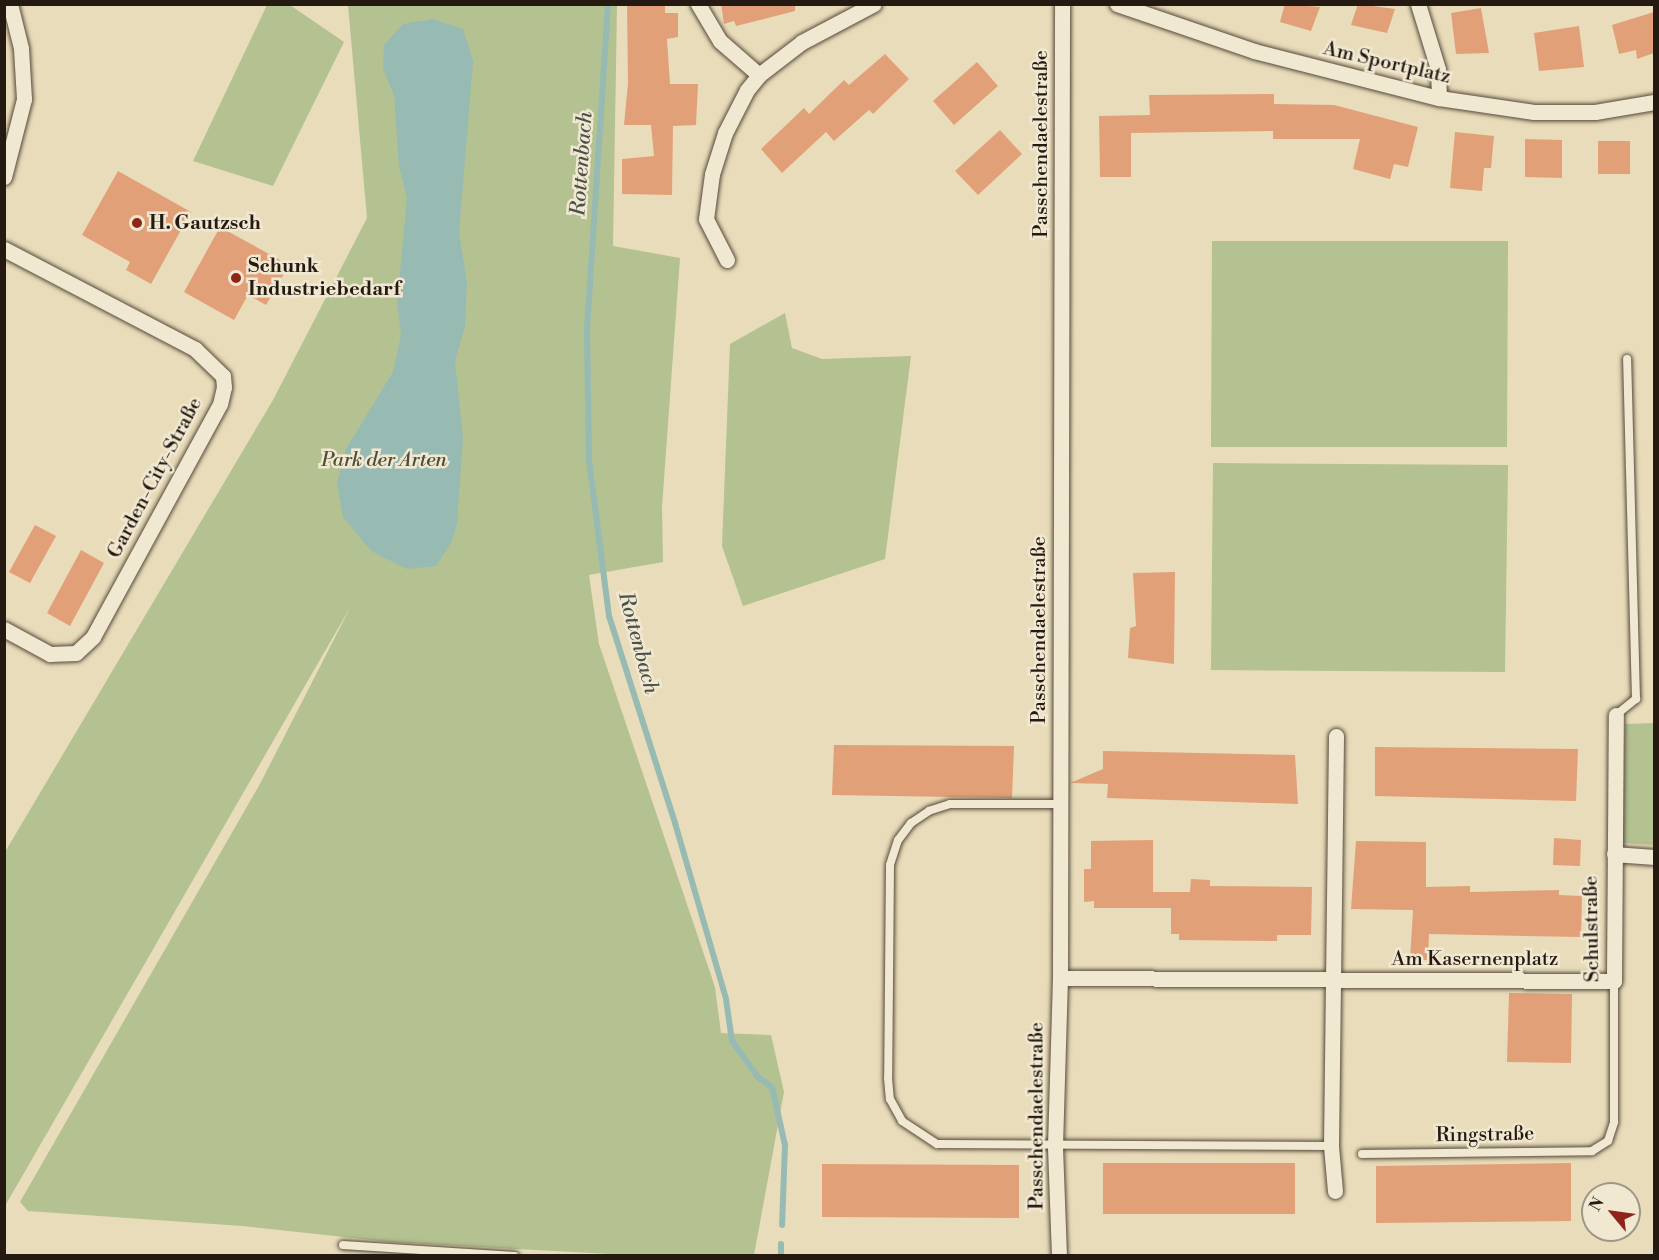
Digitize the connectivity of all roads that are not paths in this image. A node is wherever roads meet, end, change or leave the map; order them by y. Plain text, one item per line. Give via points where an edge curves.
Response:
1 (10, 4) edge
2 (698, 4) edge
3 (874, 4) edge
4 (1062, 4) edge
5 (1117, 4) edge
6 (1418, 4) edge
7 (759, 75) junction
8 (1439, 98) junction
9 (1654, 102) edge
10 (4, 177) edge
11 (4, 249) edge
12 (727, 260) dead end
13 (1627, 359) dead end
14 (4, 629) edge
15 (1616, 715) joint
16 (1336, 736) dead end
17 (1059, 804) junction
18 (1614, 854) junction
19 (1654, 857) edge
20 (1060, 978) junction
21 (1335, 979) junction
22 (1614, 981) junction
23 (1608, 1142) joint
24 (1055, 1146) junction
25 (1331, 1146) junction
26 (1362, 1154) dead end
27 (1335, 1191) dead end
28 (343, 1245) dead end
29 (515, 1256) edge
30 (1059, 1256) edge

1 - 10 street via 21,48 24,99
2 - 7 street via 720,41
3 - 7 street via 802,42
4 - 17 street, Passchendaelestraße
5 - 8 street, Am Sportplatz via 1254,51
6 - 8 street via 1438,69
7 - 12 street via 725,133 712,174 706,219
8 - 9 street, Am Sportplatz via 1534,112 1595,112
11 - 14 street, Garden-City-Straße via 195,349 224,376 224,387 220,404 93,637 76,653 50,654
13 - 15 lane via 1636,699
15 - 18 street, Schulstraße
16 - 21 street
17 - 20 street, Passchendaelestraße
17 - 24 lane via 950,804 929,811 911,823 898,840 889,880 888,1078 894,1110 912,1131 938,1144
18 - 19 street
18 - 22 street, Schulstraße
20 - 21 street, Am Kasernenplatz
20 - 24 street, Passchendaelestraße
21 - 22 street, Am Kasernenplatz
21 - 25 street
22 - 23 lane, Schulstraße via 1614,1122
23 - 26 lane, Ringstraße via 1592,1151
24 - 25 lane
24 - 30 street, Passchendaelestraße
25 - 27 street
28 - 29 lane

